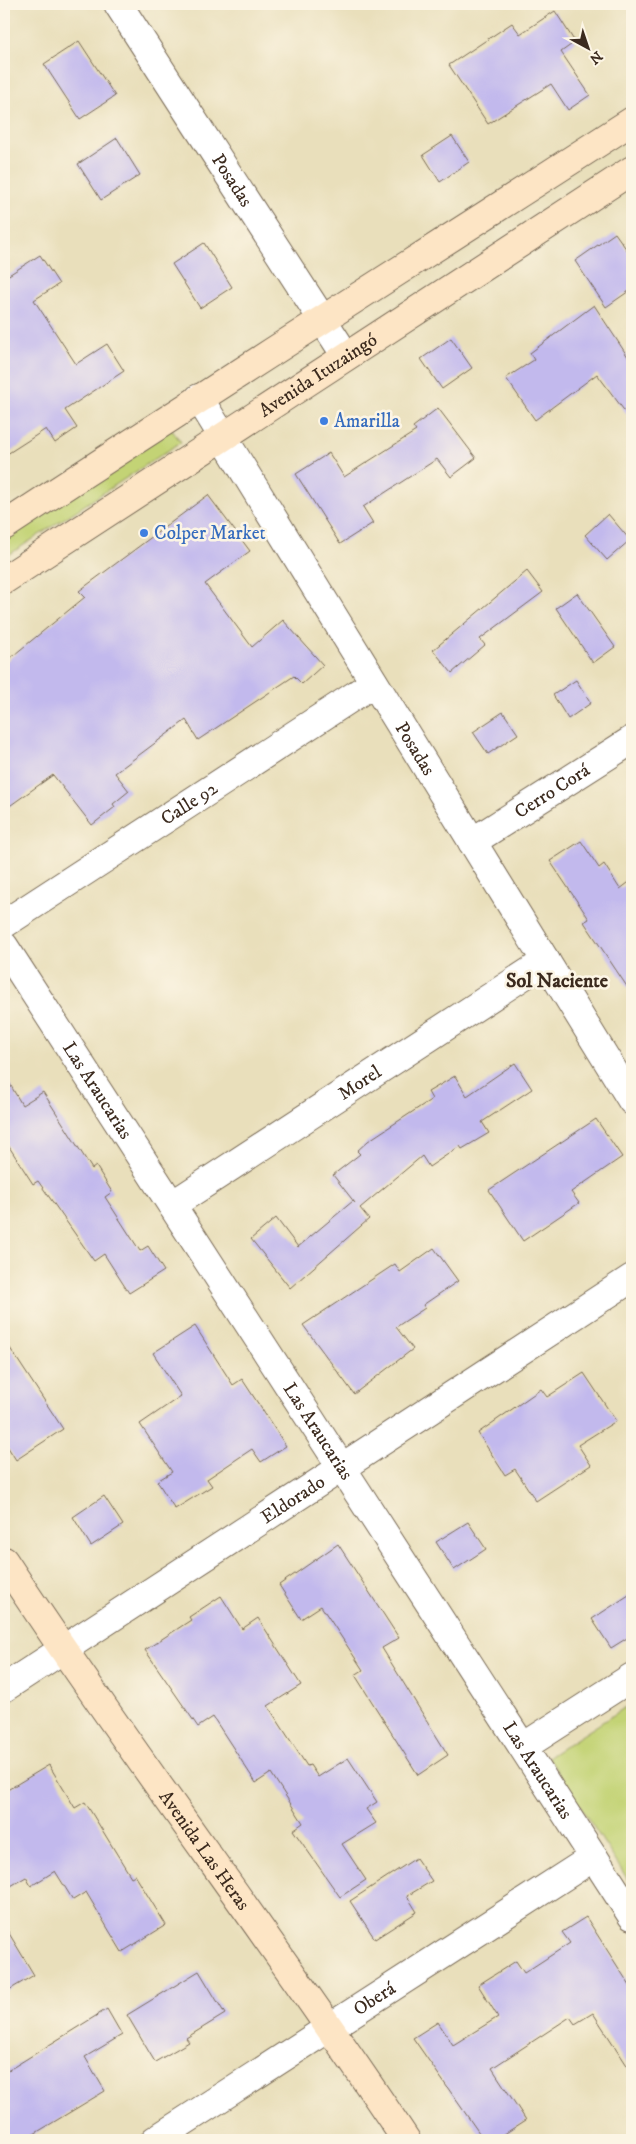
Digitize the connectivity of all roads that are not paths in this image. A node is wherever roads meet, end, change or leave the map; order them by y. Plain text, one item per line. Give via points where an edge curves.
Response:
1 (118, 4) edge
2 (632, 120) edge
3 (632, 170) edge
4 (323, 321) junction
5 (346, 356) junction
6 (199, 398) junction
7 (222, 436) junction
8 (4, 526) edge
9 (4, 580) edge
10 (374, 683) junction
11 (632, 740) edge
12 (472, 842) junction
13 (4, 924) edge
14 (4, 946) edge
15 (546, 961) junction
16 (632, 1101) edge
17 (172, 1205) junction
18 (632, 1278) edge
19 (342, 1467) junction
20 (4, 1561) edge
21 (63, 1651) junction
22 (632, 1677) edge
23 (4, 1688) edge
24 (523, 1747) junction
25 (594, 1857) junction
26 (632, 1916) edge
27 (332, 2028) junction
28 (154, 2140) edge
29 (406, 2140) edge

1 - 4 street, Posadas
2 - 4 main road
3 - 5 main road, Avenida Ituzaingó
4 - 5 street, Posadas
4 - 6 main road
5 - 7 main road, Avenida Ituzaingó
6 - 7 street, Posadas
6 - 8 main road
7 - 9 main road, Avenida Ituzaingó
7 - 10 street, Posadas
10 - 12 street, Posadas
10 - 13 street, Calle 92
11 - 12 street, Cerro Corá
12 - 15 street, Posadas
14 - 17 street, Las Araucarias
15 - 16 street, Posadas
15 - 17 street, Morel
17 - 19 street, Las Araucarias
18 - 19 street, Eldorado
19 - 21 street, Eldorado
19 - 24 street, Las Araucarias
20 - 21 main road, Avenida Las Heras
21 - 23 street, Eldorado
21 - 27 main road, Avenida Las Heras
22 - 24 street
24 - 25 street, Las Araucarias
25 - 26 street, Las Araucarias
25 - 27 street, Oberá
27 - 28 street, Oberá
27 - 29 main road, Avenida Las Heras

